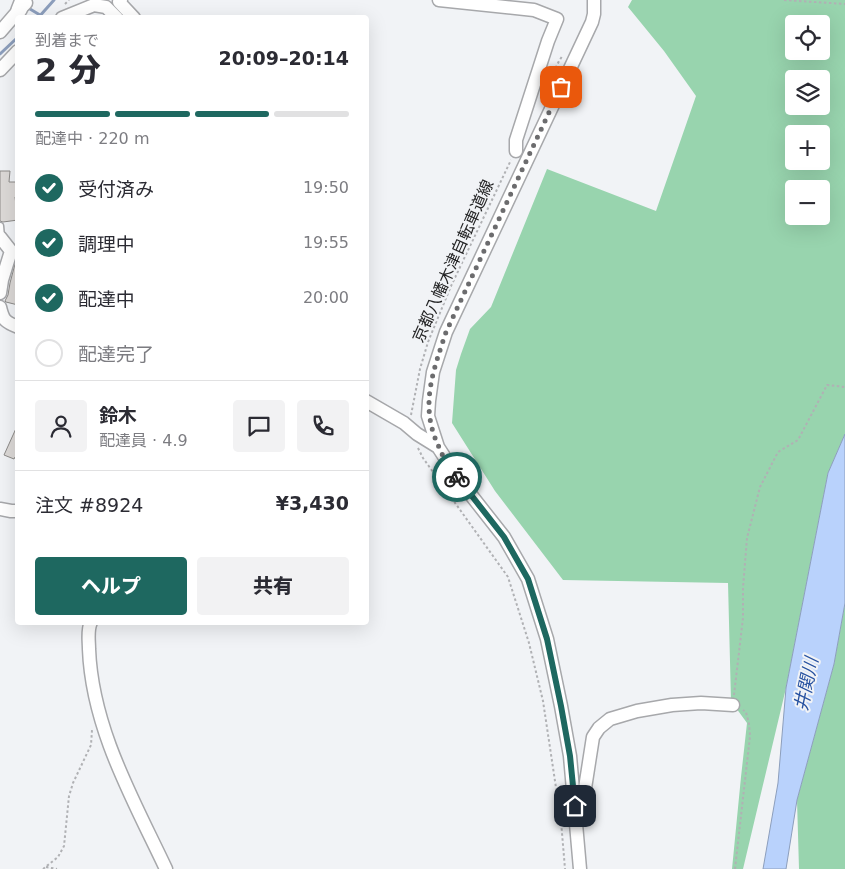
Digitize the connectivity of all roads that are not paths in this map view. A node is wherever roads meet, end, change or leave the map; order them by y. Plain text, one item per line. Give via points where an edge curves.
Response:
1 (121, 0) edge
2 (439, 0) edge
3 (594, 0) edge
4 (69, 15) edge
5 (114, 15) edge
6 (131, 15) edge
7 (15, 18) edge
8 (0, 32) edge
9 (15, 54) edge
10 (0, 70) edge
11 (516, 150) road end
12 (0, 233) edge
13 (0, 293) edge
14 (1, 314) edge
15 (15, 326) edge
16 (369, 403) edge
17 (438, 447) junction
18 (0, 509) edge
19 (15, 511) edge
20 (90, 625) edge
21 (733, 705) road end
22 (576, 822) junction
23 (166, 869) edge
24 (580, 869) edge

1 - 6 street via 118,2
2 - 11 street via 534,10 557,19 516,140
3 - 17 street via 592,22 446,332 433,372 429,400 428,416
4 - 5 street via 94,5 106,7
7 - 8 street
9 - 10 street
12 - 13 street via 11,251
14 - 15 street
16 - 17 street
17 - 22 street via 460,482 504,537 528,579 547,639 561,706 570,756
18 - 19 street
20 - 23 street via 91,673 101,722 117,766
21 - 22 street via 672,705 610,719 593,737 583,801
22 - 24 street

